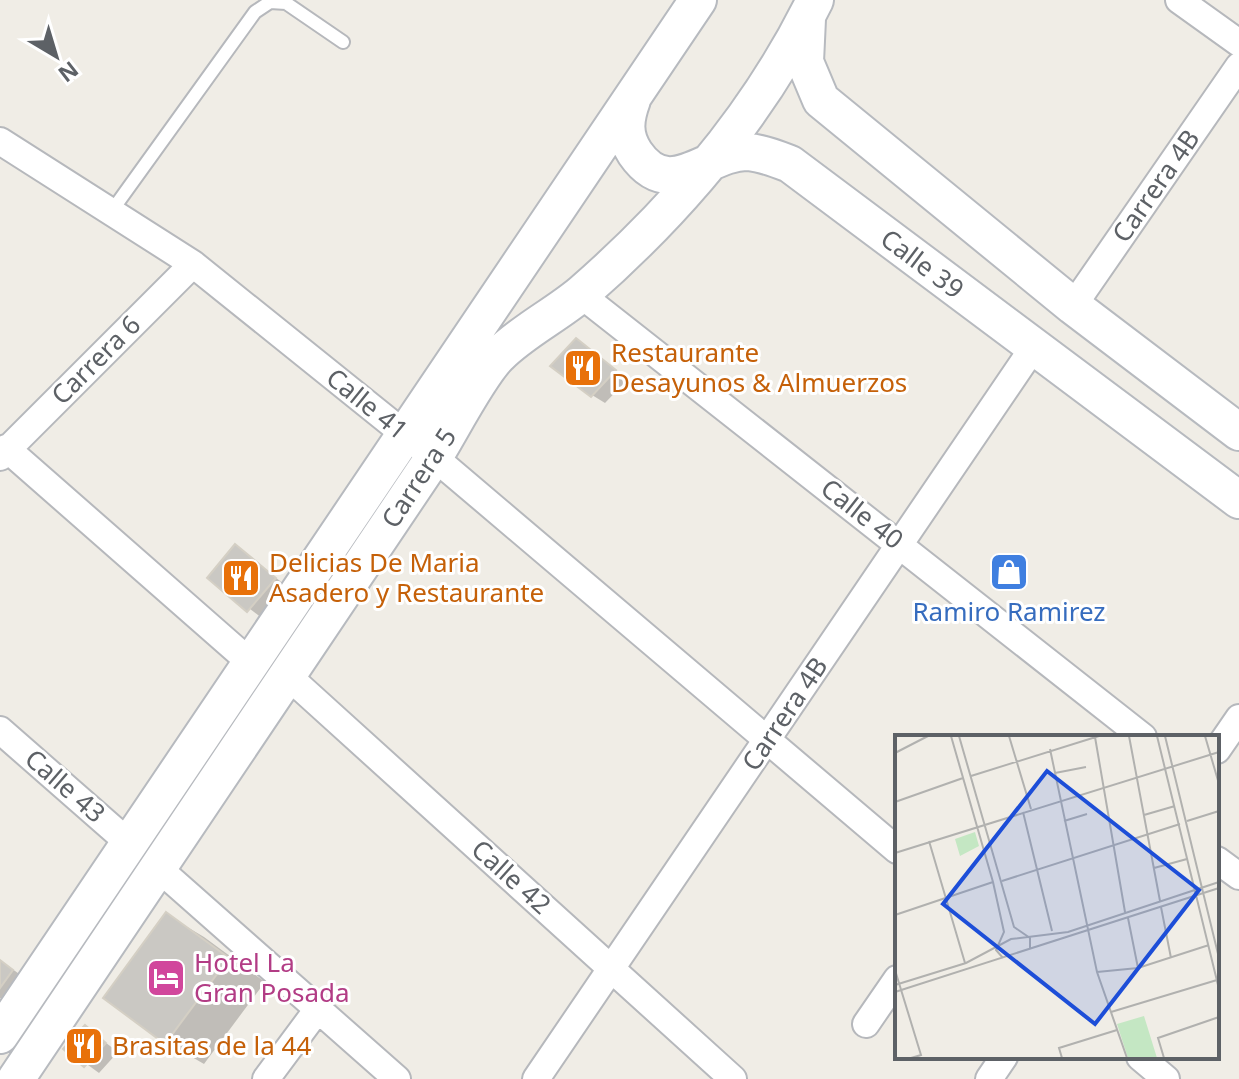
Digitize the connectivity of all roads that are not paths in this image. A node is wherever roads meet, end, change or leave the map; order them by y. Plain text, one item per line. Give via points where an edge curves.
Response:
1 (698, 0) edge
2 (1179, 0) edge
3 (809, 5) edge
4 (343, 42) dead end
5 (1239, 43) edge
6 (1239, 66) edge
7 (633, 96) junction
8 (0, 141) edge
9 (709, 164) junction
10 (111, 212) junction
11 (193, 264) junction
12 (580, 294) junction
13 (1073, 306) junction
14 (1033, 348) junction
15 (1239, 432) edge
16 (404, 433) junction
17 (3, 453) edge
18 (434, 457) junction
19 (1239, 500) edge
20 (900, 544) junction
21 (251, 663) junction
22 (288, 676) junction
23 (1239, 718) edge
24 (0, 730) edge
25 (1140, 735) edge
26 (767, 740) junction
27 (1219, 747) edge
28 (129, 843) junction
29 (895, 848) edge
30 (1219, 861) edge
31 (158, 868) junction
32 (1239, 876) edge
33 (612, 968) junction
34 (895, 982) edge
35 (318, 1009) junction
36 (866, 1024) dead end
37 (0, 1035) edge
38 (1003, 1059) edge
39 (1142, 1059) edge
40 (0, 1066) edge
41 (16, 1079) edge
42 (266, 1079) edge
43 (397, 1079) edge
44 (536, 1079) edge
45 (733, 1079) edge
46 (989, 1079) edge
47 (1166, 1079) edge

1 - 7 main road, Carrera 5
2 - 5 street
3 - 9 main road, Carrera 5 via 759,95
3 - 13 main road via 805,62 821,100
4 - 10 lane via 286,3 270,2 255,12
6 - 13 street, Carrera 4B
7 - 9 main road, Calle 39 via 625,119 628,143 642,163 664,174 688,175
7 - 16 main road, Carrera 5
8 - 10 street, Calle 41
9 - 12 main road, Carrera 5 via 651,229
9 - 14 main road, Calle 39 via 746,152 790,164
10 - 11 street, Calle 41
11 - 16 street, Calle 41
11 - 17 street, Carrera 6
12 - 18 main road, Carrera 5 via 498,356
12 - 20 street, Calle 40
13 - 15 main road
14 - 19 main road, Calle 39
14 - 20 street, Carrera 4B
16 - 18 street, Calle 41
16 - 21 main road, Carrera 5
17 - 21 street
18 - 22 main road, Carrera 5
18 - 26 street, Calle 41
20 - 25 street, Calle 40
20 - 26 street, Carrera 4B
21 - 28 main road, Carrera 5
22 - 31 main road, Carrera 5
22 - 33 street, Calle 42
23 - 27 street
24 - 28 street, Calle 43
26 - 29 street, Calle 41
26 - 33 street, Carrera 4B
28 - 37 main road, Carrera 5
30 - 32 street
31 - 35 street
31 - 41 main road, Carrera 5
33 - 44 street, Carrera 4B
33 - 45 street, Calle 42
34 - 36 street
35 - 42 street
35 - 43 street
38 - 46 street
39 - 47 street
40 - 41 main road

